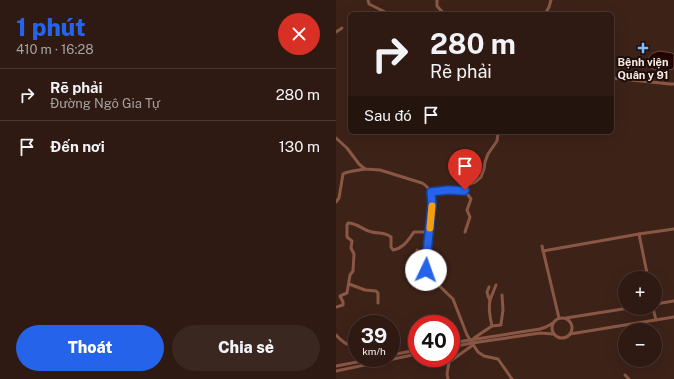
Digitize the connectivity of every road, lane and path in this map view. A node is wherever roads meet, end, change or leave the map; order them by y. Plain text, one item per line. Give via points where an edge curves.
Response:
1 (368, 0) edge
2 (437, 0) edge
3 (551, 0) edge
4 (385, 12) edge
5 (442, 12) edge
6 (546, 12) edge
7 (342, 28) dead end
8 (336, 32) edge
9 (614, 78) edge
10 (674, 84) edge
11 (498, 134) edge
12 (336, 138) edge
13 (357, 162) junction
14 (365, 169) junction
15 (357, 171) junction
16 (465, 191) junction
17 (431, 192) junction
18 (336, 202) edge
19 (674, 229) edge
20 (429, 232) junction
21 (465, 232) dead end
22 (639, 234) junction
23 (542, 246) dead end
24 (417, 250) dead end
25 (543, 251) junction
26 (426, 257) junction
27 (647, 271) edge
28 (349, 284) junction
29 (496, 285) dead end
30 (489, 287) dead end
31 (502, 296) dead end
32 (490, 300) junction
33 (674, 300) edge
34 (378, 302) dead end
35 (662, 303) edge
36 (336, 307) edge
37 (618, 310) edge
38 (655, 315) edge
39 (674, 317) edge
40 (559, 318) junction
41 (565, 318) junction
42 (656, 320) junction
43 (553, 323) junction
44 (492, 326) junction
45 (554, 334) junction
46 (570, 334) junction
47 (336, 335) edge
48 (472, 342) junction
49 (460, 343) edge
50 (348, 345) edge
51 (460, 345) edge
52 (408, 356) edge
53 (348, 364) edge
54 (336, 366) edge
55 (336, 370) edge
56 (625, 375) dead end
57 (448, 379) edge
58 (512, 379) edge
59 (629, 379) edge

1 - 4 street via 369,4
2 - 5 street via 437,6
3 - 6 street
7 - 8 street
9 - 10 street
11 - 16 street via 496,143 488,152 479,179 466,185
12 - 13 street
13 - 14 street
13 - 15 street
14 - 15 street
14 - 17 street via 380,170 422,183
15 - 18 street via 343,174
16 - 17 street
16 - 21 street via 471,200 468,210 470,217
17 - 20 street
19 - 22 street
20 - 26 street
20 - 28 street via 414,232 408,242 393,250 391,237 388,235 371,232 348,223 347,237 351,240 354,254
22 - 25 street
22 - 27 street
23 - 25 street
24 - 26 street via 418,256
25 - 40 street
26 - 48 street via 428,275 453,299
28 - 34 street via 376,291
28 - 36 street via 346,294 340,296 343,305
29 - 32 street
30 - 32 street via 487,292
31 - 44 street via 502,324
32 - 44 street via 489,316
33 - 35 street
37 - 41 street
38 - 42 street
39 - 42 street
40 - 41 street
40 - 43 street
41 - 46 street via 572,325
42 - 46 street
43 - 45 street via 551,327
43 - 48 street via 540,329
44 - 48 street
45 - 46 street via 558,338
45 - 48 street via 540,333
47 - 50 street
48 - 49 street
48 - 51 street
48 - 57 street via 449,362
48 - 58 street via 481,355 498,359
52 - 55 street
53 - 54 street
56 - 59 street

